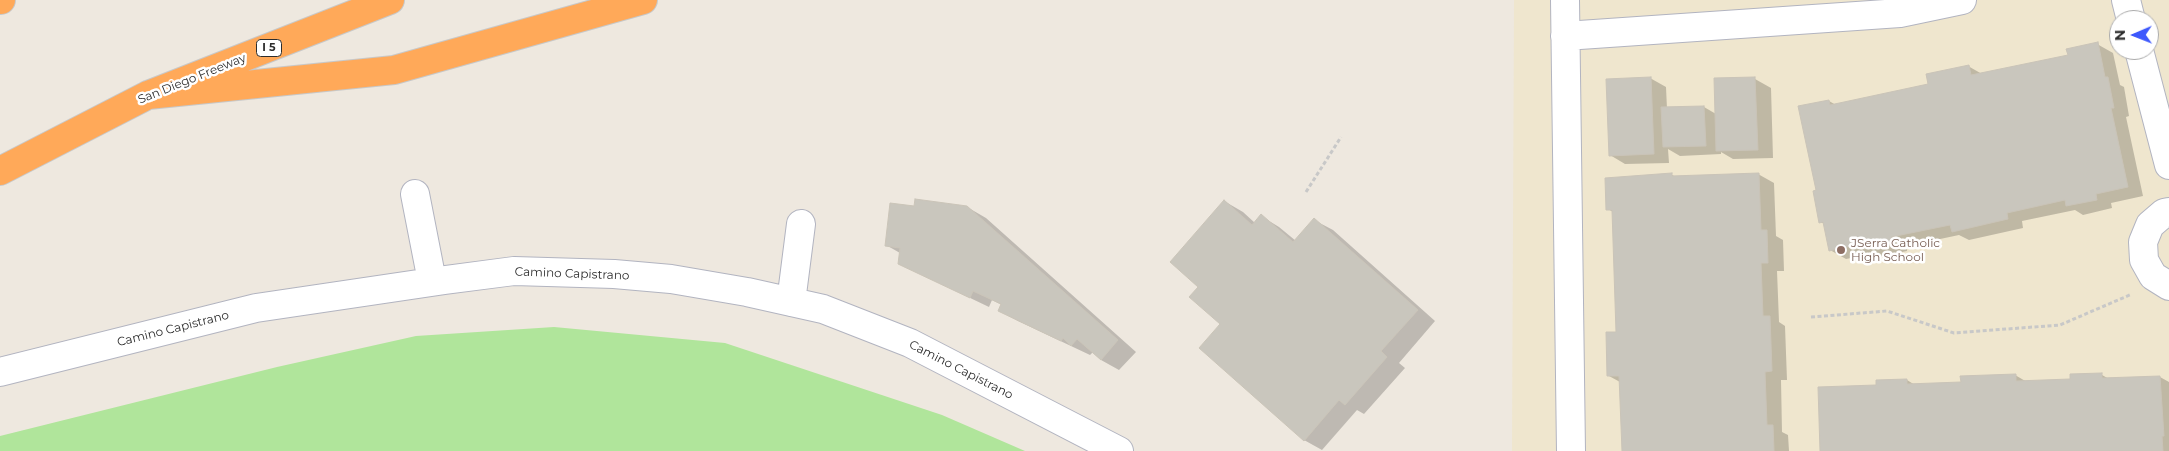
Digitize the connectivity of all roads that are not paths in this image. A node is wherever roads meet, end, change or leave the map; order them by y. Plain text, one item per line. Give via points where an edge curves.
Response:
1 (390, 0) edge
2 (643, 0) edge
3 (1565, 0) edge
4 (1962, 0) edge
5 (1565, 36) junction
6 (2142, 60) edge
7 (148, 95) junction
8 (2169, 166) edge
9 (0, 171) edge
10 (414, 194) dead end
11 (2169, 212) edge
12 (801, 224) dead end
13 (432, 281) junction
14 (2169, 286) edge
15 (791, 302) junction
16 (0, 372) edge
17 (1120, 451) edge
18 (1570, 451) edge

1 - 7 highway, San Diego Freeway / I 5
2 - 7 highway via 394,70
3 - 5 street
4 - 5 street via 1900,13
5 - 18 street
6 - 8 street
7 - 9 highway, San Diego Freeway / I 5
10 - 13 street
11 - 14 street via 2150,225 2143,242 2144,260 2153,276
12 - 15 street
13 - 15 street, Camino Capistrano via 514,271 614,274 680,281
13 - 16 street, Camino Capistrano via 256,308
15 - 17 street, Camino Capistrano via 823,310 910,343

